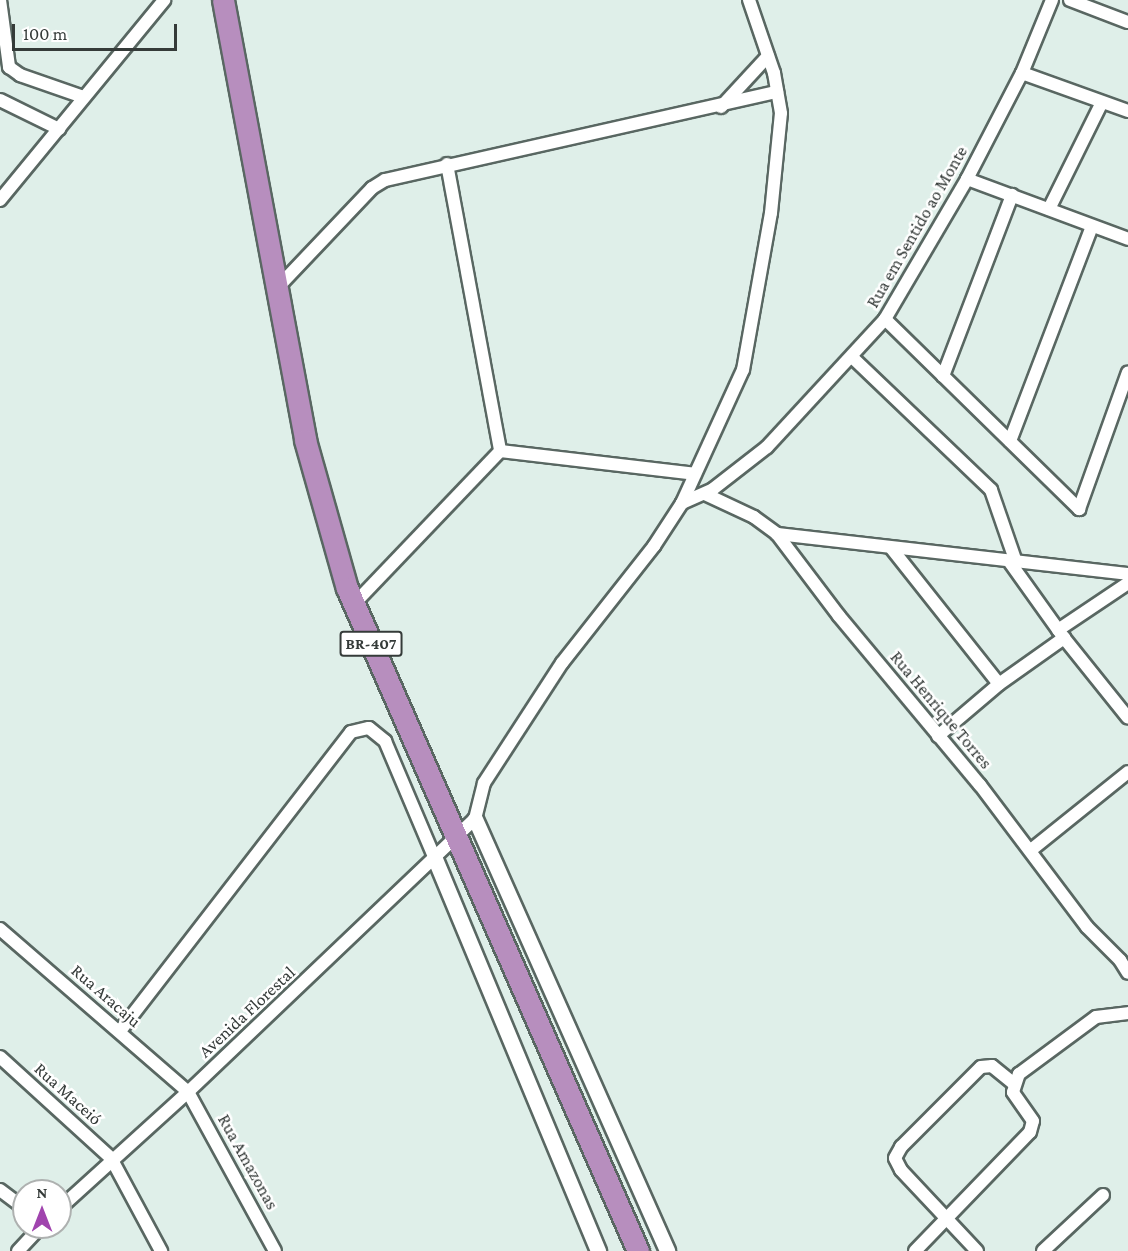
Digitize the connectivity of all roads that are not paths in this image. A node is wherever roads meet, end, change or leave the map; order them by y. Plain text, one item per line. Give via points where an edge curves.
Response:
1 (0, 0) edge
2 (164, 0) edge
3 (223, 0) edge
4 (749, 0) edge
5 (1052, 0) edge
6 (1070, 0) edge
7 (1128, 22) edge
8 (768, 56) junction
9 (1022, 73) junction
10 (777, 92) junction
11 (83, 97) junction
12 (0, 100) edge
13 (1102, 102) junction
14 (721, 107) junction
15 (1128, 111) edge
16 (59, 129) junction
17 (447, 164) junction
18 (967, 178) junction
19 (1012, 195) junction
20 (0, 200) edge
21 (1049, 209) junction
22 (1092, 226) junction
23 (1128, 239) edge
24 (279, 286) junction
25 (885, 320) junction
26 (853, 358) junction
27 (1128, 372) edge
28 (943, 376) junction
29 (1010, 441) junction
30 (500, 451) junction
31 (695, 474) junction
32 (705, 494) junction
33 (682, 503) junction
34 (777, 534) junction
35 (892, 549) junction
36 (1012, 561) junction
37 (1128, 574) edge
38 (1128, 583) edge
39 (354, 604) junction
40 (1061, 634) junction
41 (999, 684) junction
42 (1128, 718) edge
43 (938, 736) junction
44 (1128, 772) edge
45 (475, 819) junction
46 (454, 839) junction
47 (1031, 850) junction
48 (435, 859) junction
49 (0, 928) edge
50 (1124, 962) edge
51 (1128, 973) edge
52 (1128, 1013) edge
53 (120, 1031) junction
54 (0, 1057) edge
55 (1013, 1083) junction
56 (188, 1092) junction
57 (111, 1158) junction
58 (0, 1190) edge
59 (1103, 1195) dead end
60 (72, 1196) edge
61 (12, 1200) edge
62 (949, 1218) junction
63 (29, 1239) edge
64 (18, 1251) edge
65 (161, 1251) edge
66 (275, 1251) edge
67 (598, 1251) edge
68 (638, 1251) edge
69 (667, 1251) edge
70 (915, 1251) edge
71 (977, 1251) edge
72 (1043, 1251) edge

1 - 11 street via 9,67 20,75
2 - 11 street
3 - 24 highway, BR-407
4 - 8 street
5 - 9 street, Rua em Sentido ao Monte
6 - 7 street
8 - 10 street
8 - 14 street
9 - 13 street
9 - 18 street, Rua em Sentido ao Monte
10 - 14 street
10 - 31 street via 781,113 771,213 752,334 736,387
11 - 16 street
12 - 16 street
13 - 15 street
13 - 21 street
14 - 17 street
16 - 20 street
17 - 24 street via 377,184
17 - 30 street
18 - 19 street
18 - 25 street, Rua em Sentido ao Monte
19 - 21 street
19 - 28 street
21 - 22 street
22 - 23 street
22 - 29 street
24 - 39 highway, BR-407 via 305,440 330,536
25 - 26 street, Rua em Sentido ao Monte
25 - 28 street
26 - 32 street, Rua em Sentido ao Monte via 767,447
26 - 36 street via 984,481 997,501
27 - 29 street via 1079,509
28 - 29 street
30 - 31 street
30 - 39 street
31 - 33 street
32 - 33 street, Rua em Sentido ao Monte
32 - 34 street, Rua Henrique Torres via 754,517
33 - 45 street via 654,546 562,663 484,783
34 - 35 street
34 - 43 street, Rua Henrique Torres
35 - 36 street
35 - 41 street
36 - 37 street
36 - 40 street
38 - 40 street
39 - 46 highway, BR-407
40 - 41 street
40 - 42 street
41 - 43 street
43 - 47 street, Rua Henrique Torres
44 - 47 street
45 - 46 street, Avenida Florestal
45 - 69 street
46 - 48 street, Avenida Florestal
46 - 68 highway, BR-407
47 - 50 street, Rua Henrique Torres via 1087,927
48 - 53 street via 385,741 369,728 351,732
48 - 56 street, Avenida Florestal
48 - 67 street
49 - 53 street, Rua Aracaju
50 - 51 street, Rua Henrique Torres
52 - 55 street via 1105,1014 1088,1022 1028,1066
53 - 56 street, Rua Aracaju
54 - 57 street, Rua Maceió
55 - 62 street via 1013,1092 1033,1127
55 - 62 street via 993,1066 981,1067 897,1153 896,1164
56 - 57 street, Avenida Florestal
56 - 66 street, Rua Amazonas
57 - 60 street, Avenida Florestal
57 - 65 street, Rua Maceió
58 - 61 street
59 - 72 street
62 - 70 street
62 - 71 street
63 - 64 street

